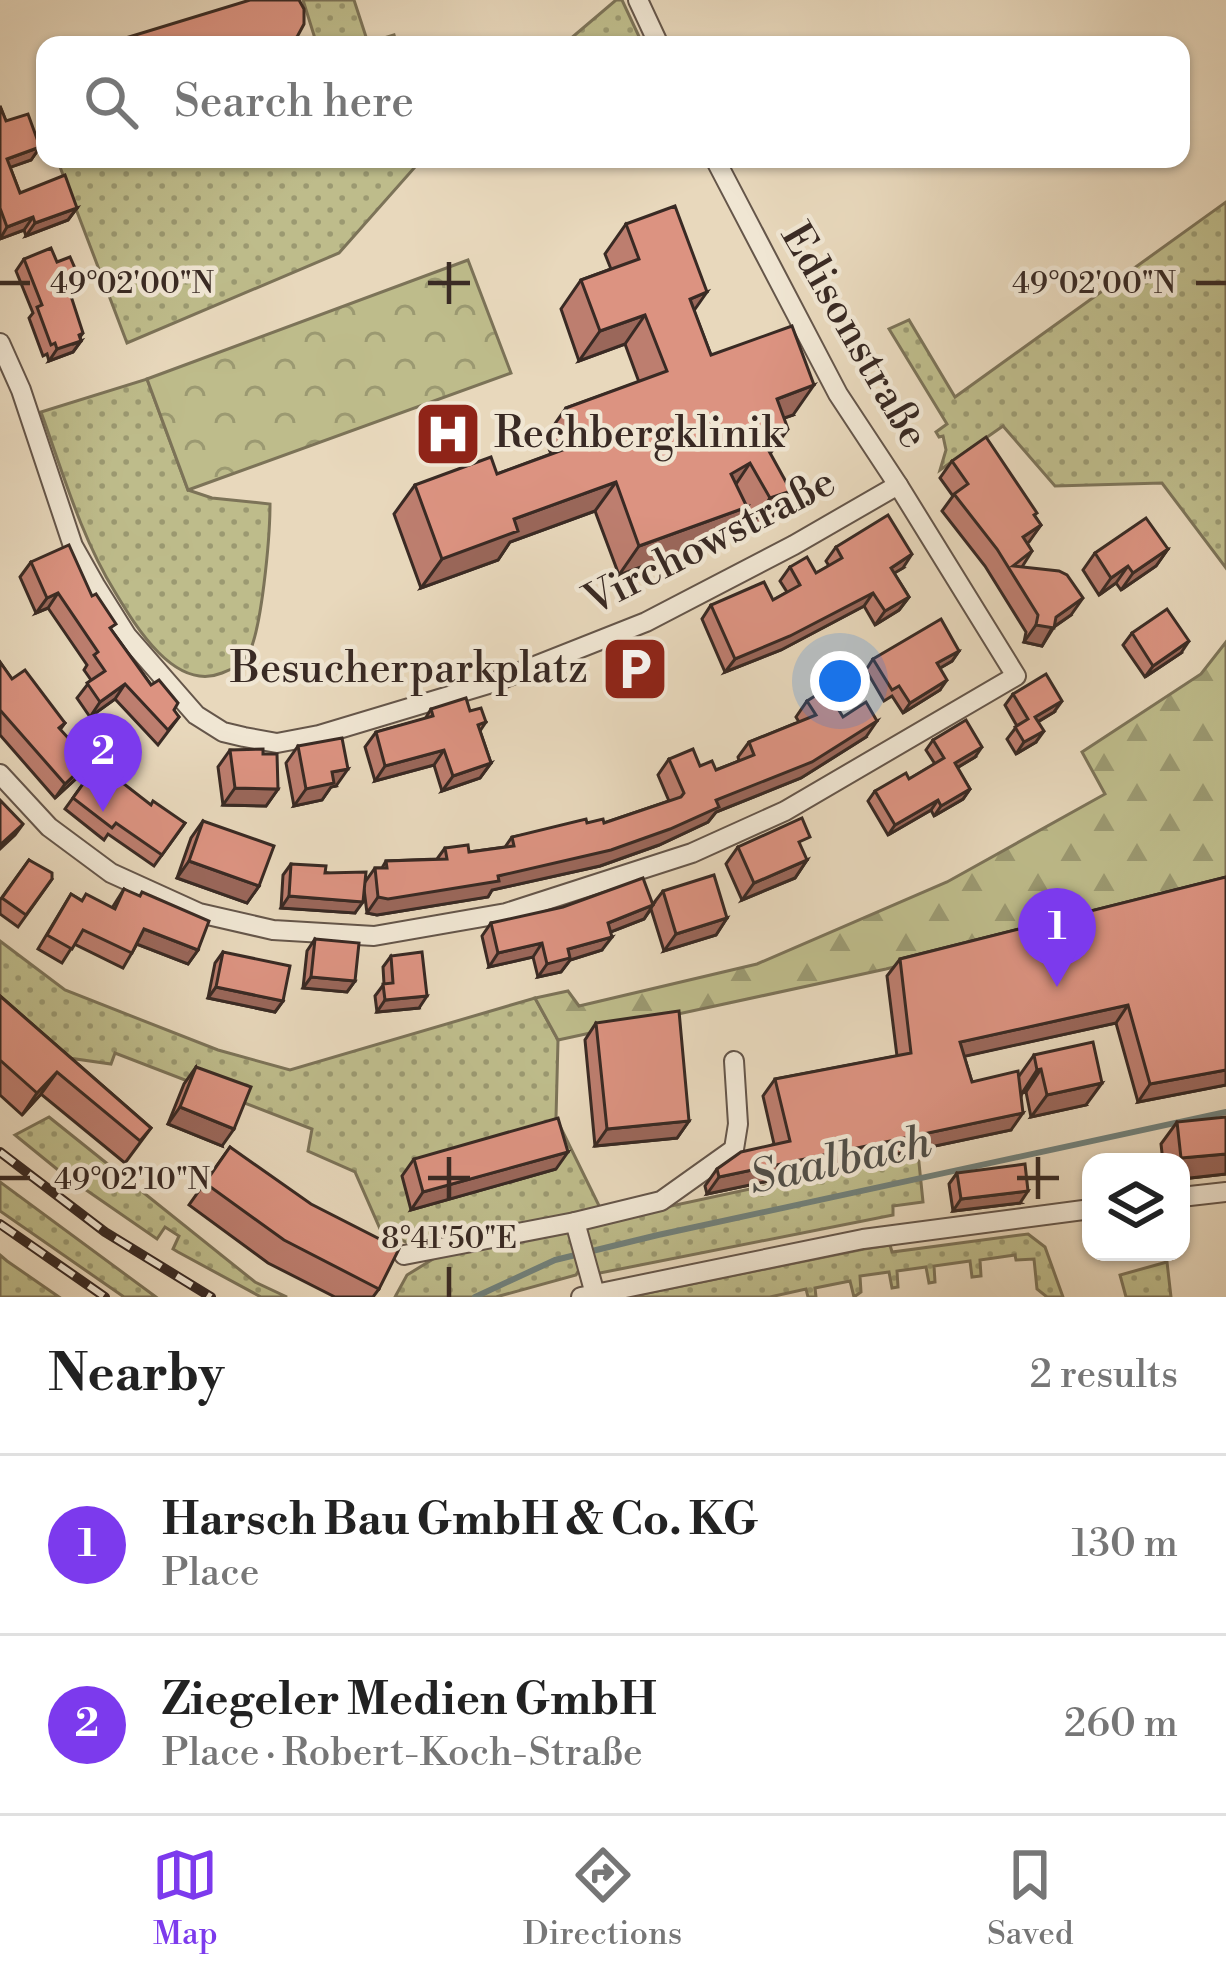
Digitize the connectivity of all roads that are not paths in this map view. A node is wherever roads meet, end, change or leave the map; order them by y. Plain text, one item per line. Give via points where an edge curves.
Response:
1 (638, 0) edge
2 (654, 36) edge
3 (720, 168) edge
4 (1, 347) edge
5 (898, 485) junction
6 (0, 774) edge
7 (734, 1061) dead end
8 (1226, 1192) edge
9 (1190, 1196) edge
10 (1082, 1210) edge
11 (577, 1227) junction
12 (404, 1255) edge
13 (588, 1295) edge

1 - 2 street
3 - 5 street, Edisonstraße via 838,394
4 - 5 street, Virchowstraße via 94,585 196,716 244,737 319,735 477,688 646,622
5 - 6 street, Virchowstraße via 1016,676 784,811 692,853 506,914 374,936 320,936 199,913 111,873 49,827
7 - 11 street via 734,1149 661,1201
8 - 9 street
10 - 13 street via 862,1239
11 - 12 street
11 - 13 street

